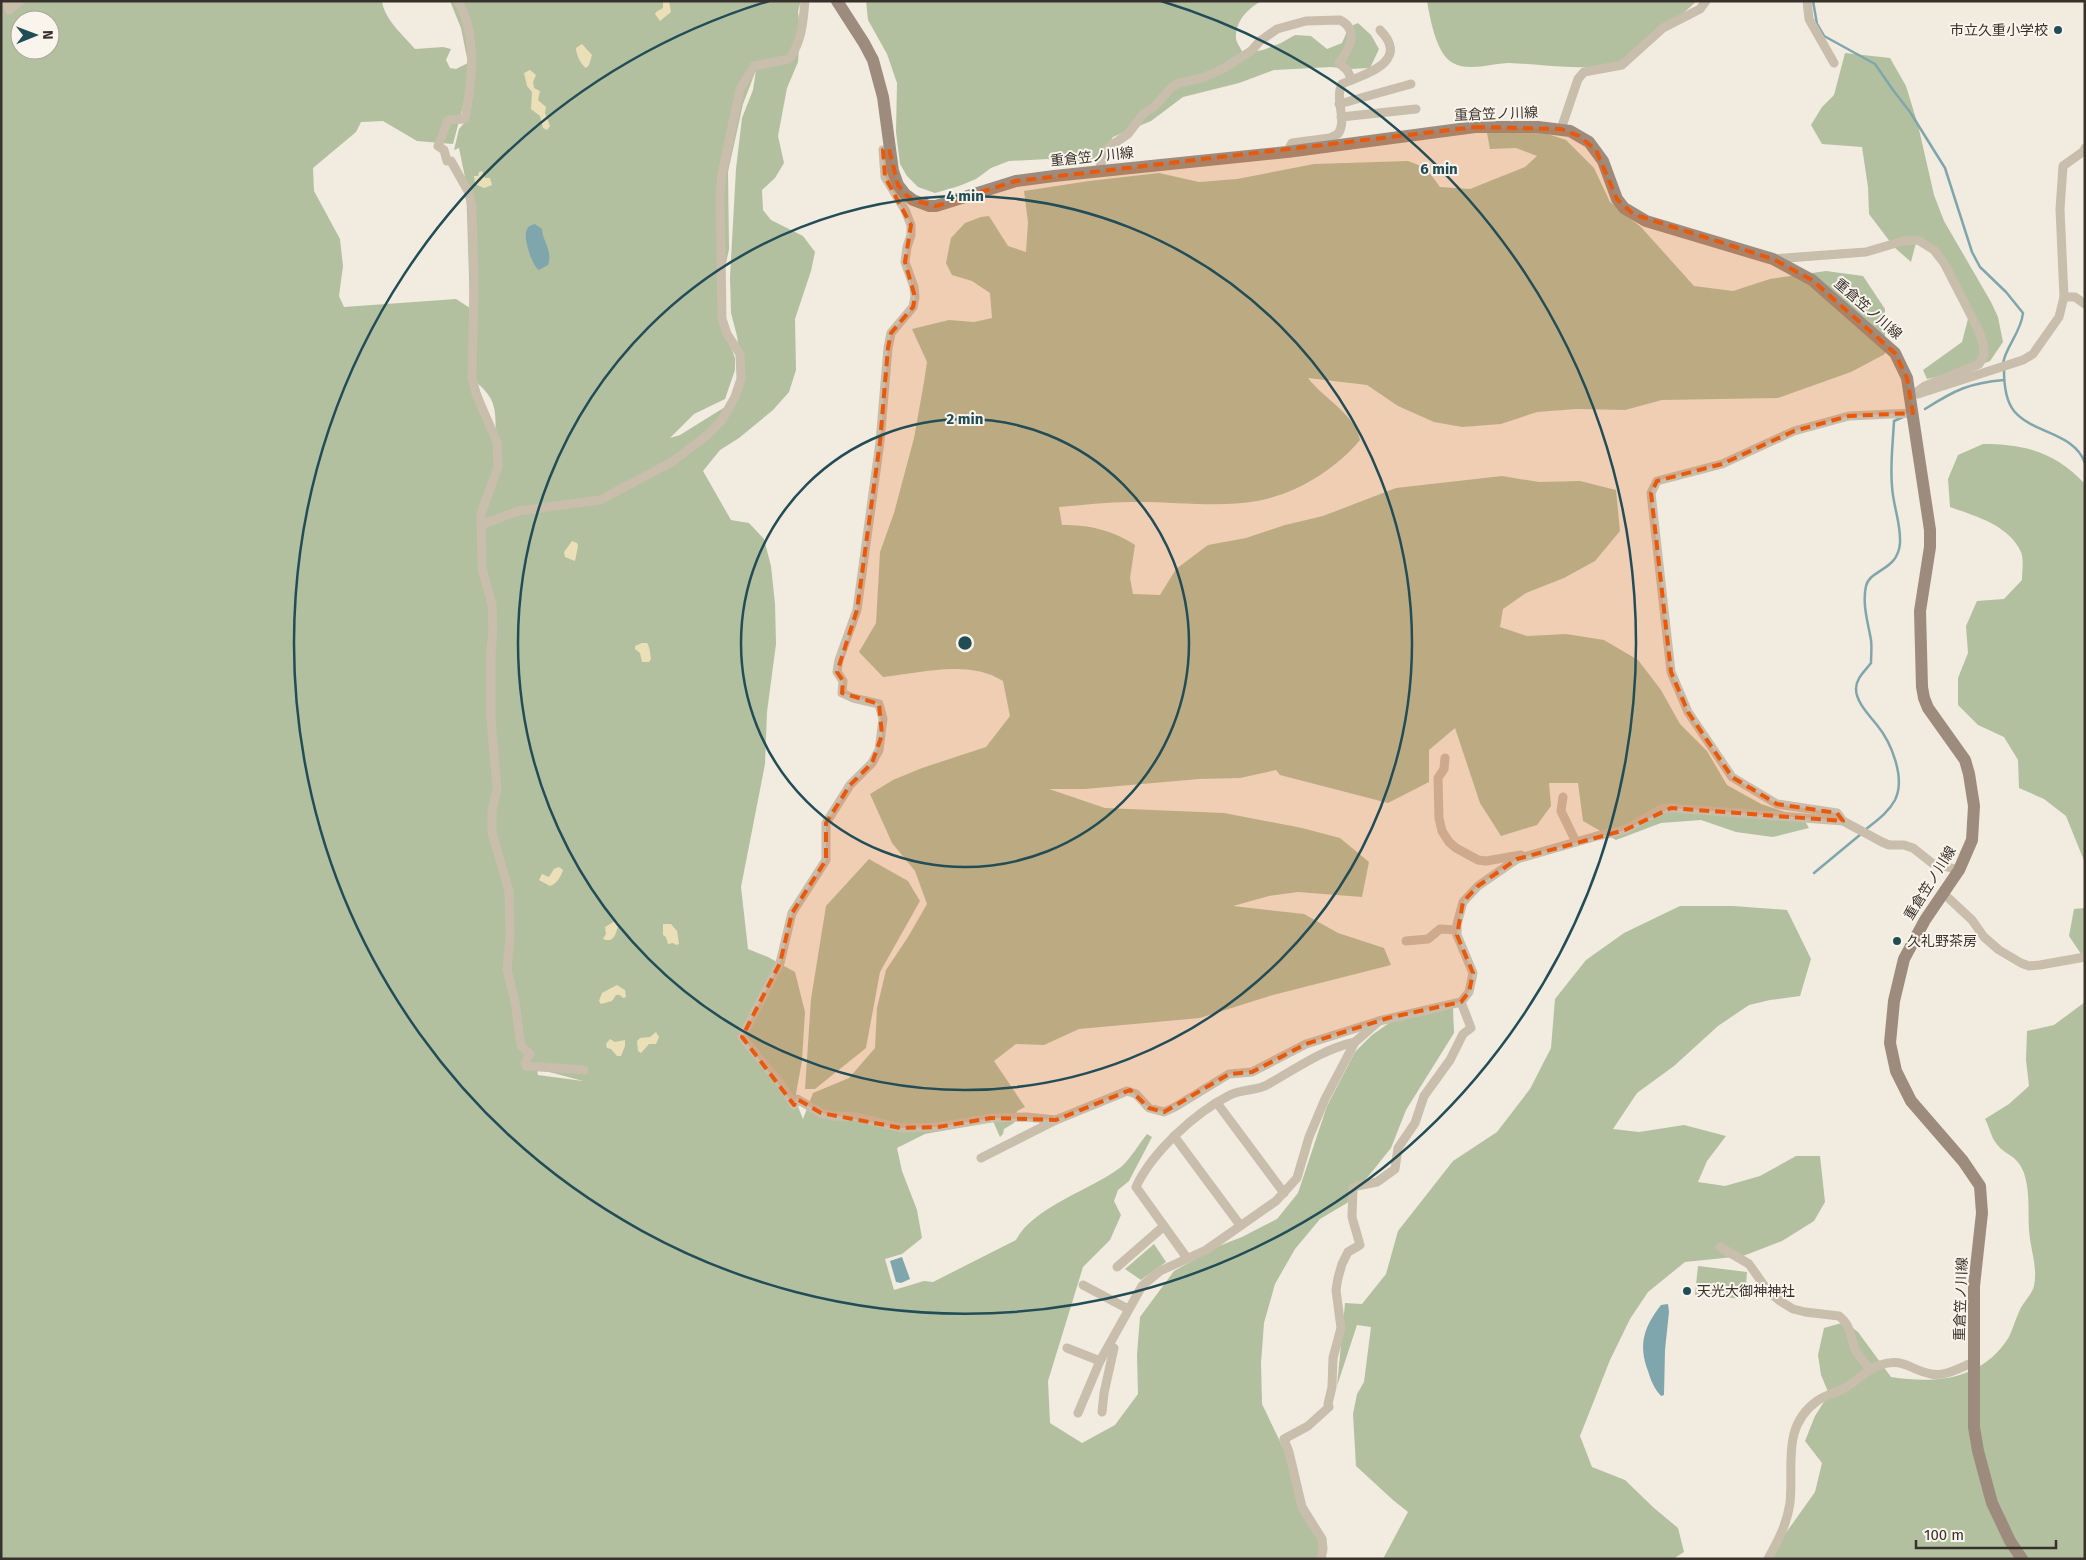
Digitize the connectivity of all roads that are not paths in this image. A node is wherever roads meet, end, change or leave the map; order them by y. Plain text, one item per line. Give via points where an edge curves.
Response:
1 (6, 1) edge
2 (21, 1) edge
3 (458, 1) edge
4 (805, 1) edge
5 (837, 1) edge
6 (1706, 1) edge
7 (1806, 1) edge
8 (1380, 30) dead end
9 (1834, 63) dead end
10 (1352, 80) junction
11 (1411, 84) dead end
12 (1339, 104) junction
13 (1416, 109) dead end
14 (1341, 117) junction
15 (1562, 129) junction
16 (2085, 148) edge
17 (890, 149) junction
18 (1287, 152) junction
19 (1099, 171) junction
20 (1774, 259) junction
21 (2064, 297) junction
22 (2085, 304) edge
23 (1910, 397) junction
24 (1913, 413) junction
25 (481, 525) junction
26 (1445, 758) dead end
27 (1563, 797) dead end
28 (1843, 821) junction
29 (1576, 842) junction
30 (1529, 855) junction
31 (1959, 870) junction
32 (1944, 892) junction
33 (1457, 930) junction
34 (1406, 941) dead end
35 (2085, 957) edge
36 (1461, 1002) junction
37 (1380, 1021) junction
38 (1355, 1042) junction
39 (584, 1070) dead end
40 (1217, 1103) junction
41 (1056, 1120) junction
42 (1174, 1136) junction
43 (981, 1158) dead end
44 (1284, 1193) junction
45 (1164, 1226) junction
46 (1240, 1226) junction
47 (1720, 1247) dead end
48 (1187, 1258) junction
49 (1117, 1268) dead end
50 (1083, 1285) dead end
51 (1128, 1309) junction
52 (1109, 1345) junction
53 (1067, 1348) dead end
54 (1100, 1361) junction
55 (1974, 1362) junction
56 (1870, 1369) junction
57 (1102, 1412) dead end
58 (1078, 1413) dead end
59 (1321, 1559) edge
60 (1768, 1559) edge
61 (2022, 1559) edge

1 - 2 street via 9,10
3 - 25 street via 468,31 472,78 465,119 448,120 438,146 461,177 472,207 472,377 497,442 498,467 480,514
4 - 25 street via 796,50 789,59 754,66 740,89 730,130 720,194 722,319 740,354 741,379 722,420 706,437 672,462 600,500 518,512
5 - 17 main road, 重倉笠ノ川線 via 873,60 883,97
6 - 15 street via 1700,9 1664,28 1622,66 1584,72 1578,79
7 - 9 street via 1809,19
8 - 10 street via 1387,37 1388,58 1380,68
10 - 12 street via 1342,84
10 - 19 street via 1339,63 1352,42 1351,30 1345,22 1306,21 1277,29 1224,68 1172,87 1144,113 1128,134 1109,147
11 - 12 street
12 - 14 street
13 - 14 street
14 - 18 street via 1338,134 1292,143
15 - 18 main road, 重倉笠ノ川線 via 1475,127
15 - 20 main road, 重倉笠ノ川線 via 1579,136 1596,150 1617,199 1633,214 1646,221
16 - 21 street via 2063,166 2060,209
17 - 19 main road, 重倉笠ノ川線 via 898,185 913,200 929,206 1016,181
17 - 41 street via 882,150 885,177 911,225 905,262 915,297 913,307 895,326 889,340 880,442 857,610 837,672 843,681 842,693 879,704 883,719 880,750 850,785 826,823 826,860 792,913 780,962 742,1037 780,1083 794,1106 797,1099 821,1113 857,1117 901,1128 938,1127 991,1118
18 - 19 main road, 重倉笠ノ川線
20 - 23 main road, 重倉笠ノ川線 via 1812,280 1895,353 1907,378
20 - 23 street via 1866,252 1918,240 1934,250 1979,331 1984,356 1979,364 1926,386
21 - 22 street via 2074,297
21 - 23 street via 2059,317 2033,354 2008,366
23 - 24 main road, 重倉笠ノ川線
24 - 28 street via 1849,416 1794,431 1722,464 1657,482 1651,493 1670,672 1688,712 1732,777 1777,804 1837,813
24 - 31 main road, 重倉笠ノ川線 via 1930,530 1920,611 1924,698 1965,760 1974,806 1972,840
25 - 39 street via 482,568 492,604 491,719 497,789 492,833 509,891 507,969 521,1046 530,1054 526,1066
26 - 30 street via 1444,769 1438,778 1439,818 1449,842 1486,862
27 - 29 street via 1561,811
28 - 29 street via 1671,808 1661,809 1625,830
28 - 31 street via 1889,845 1904,844 1932,863
29 - 30 street
30 - 33 street via 1518,859 1469,894 1463,902
31 - 32 main road, 重倉笠ノ川線
32 - 35 street via 1984,937 2020,963 2040,965
32 - 55 main road, 重倉笠ノ川線 via 1904,959 1894,1001 1890,1043 1901,1085 1911,1101 1963,1161 1980,1186 1982,1213 1974,1286
33 - 34 street via 1440,929 1428,939
33 - 36 street via 1473,973 1469,992
36 - 37 street
36 - 59 street via 1471,1028 1463,1034 1450,1060 1424,1096 1412,1130 1398,1148 1395,1168 1378,1182 1353,1188 1352,1217 1360,1245 1348,1252 1338,1278 1336,1290 1341,1328 1333,1358 1329,1406 1308,1426 1284,1439 1302,1507 1322,1539
37 - 38 street
37 - 41 street via 1306,1044 1252,1072 1229,1074 1164,1112 1149,1108 1136,1094 1127,1091
38 - 40 street via 1311,1058 1264,1086 1232,1094
38 - 44 street via 1325,1099 1297,1178
40 - 42 street
40 - 44 street
41 - 43 street
42 - 45 street via 1136,1187
42 - 46 street
44 - 46 street
45 - 48 street
45 - 49 street
46 - 48 street via 1206,1250
47 - 56 street via 1749,1264 1768,1291 1780,1301 1793,1308 1839,1316 1844,1320 1859,1356
48 - 51 street via 1160,1271 1142,1286
50 - 51 street
51 - 52 street
52 - 54 street
52 - 57 street via 1114,1348
53 - 54 street
54 - 58 street
55 - 56 street via 1938,1374 1898,1362
55 - 61 main road, 重倉笠ノ川線 via 1974,1427 1978,1451 1992,1503
56 - 60 street via 1849,1385 1818,1400 1795,1428 1786,1522

